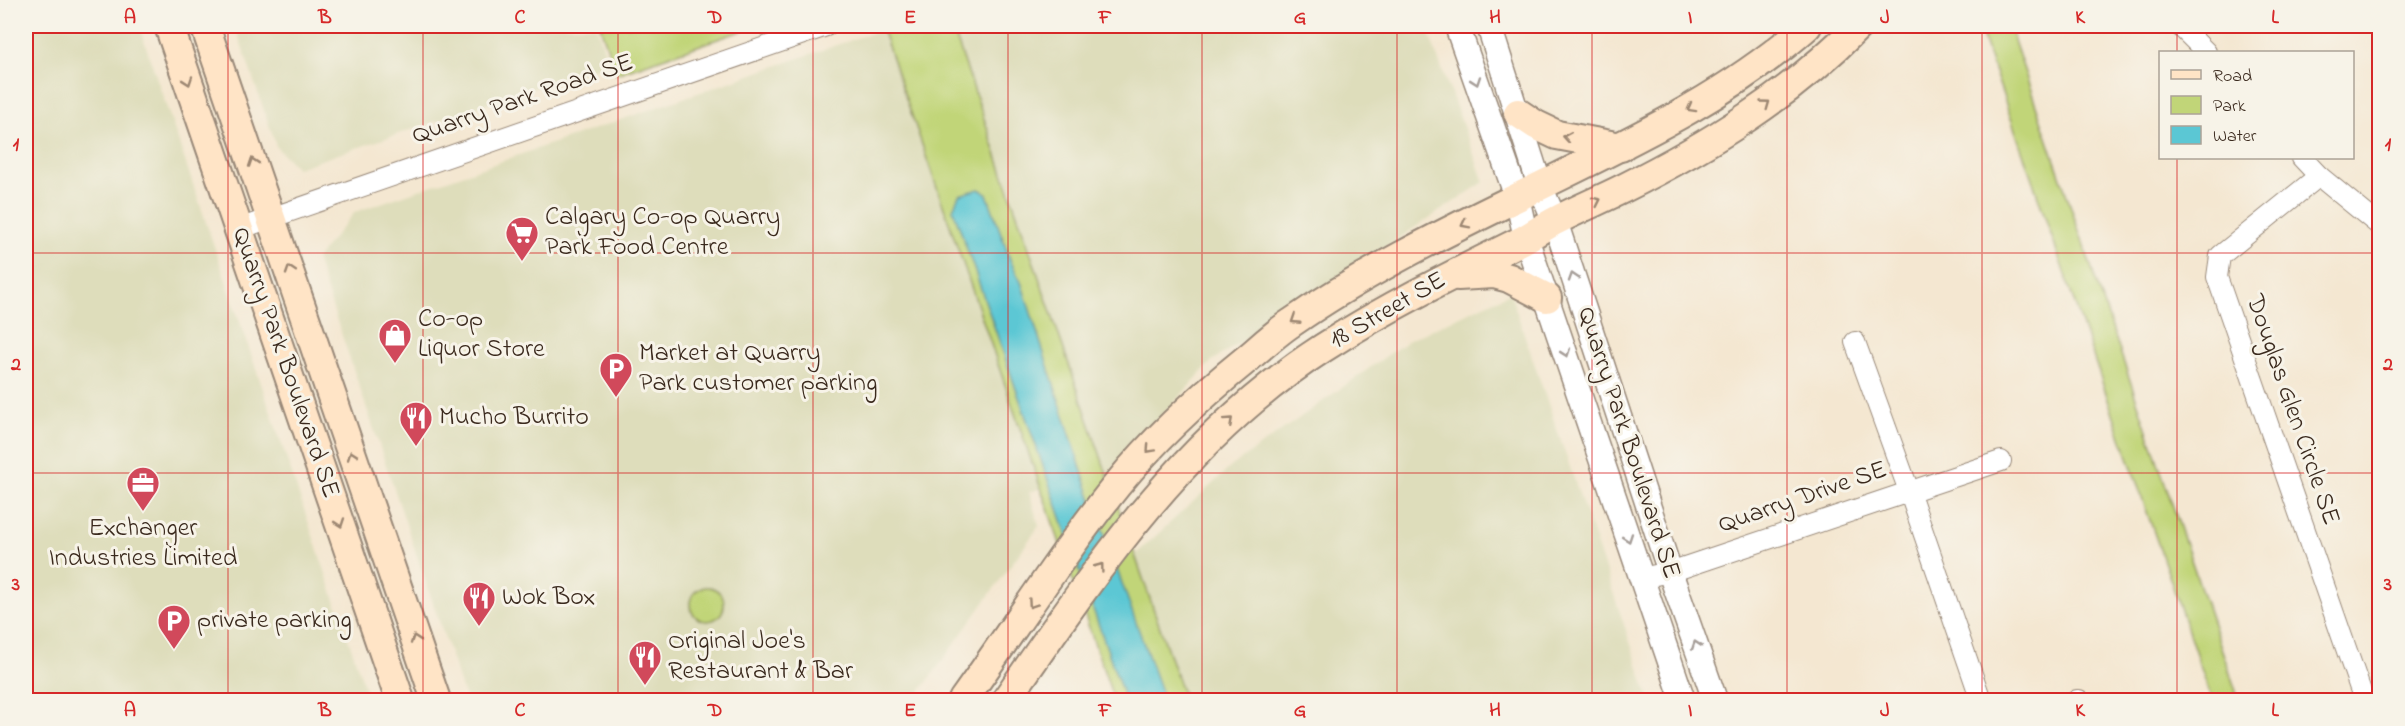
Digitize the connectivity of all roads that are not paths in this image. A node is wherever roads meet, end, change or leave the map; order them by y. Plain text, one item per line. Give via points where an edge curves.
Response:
1 (169, 26) edge
2 (205, 26) edge
3 (826, 26) edge
4 (1457, 26) edge
5 (1489, 26) edge
6 (1807, 26) edge
7 (1858, 26) edge
8 (2180, 26) edge
9 (2205, 51) edge
10 (1518, 113) junction
11 (1621, 147) junction
12 (2303, 159) edge
13 (2319, 176) junction
14 (1528, 192) junction
15 (272, 218) junction
16 (1555, 221) junction
17 (2379, 226) edge
18 (239, 229) junction
19 (1526, 238) junction
20 (1447, 276) junction
21 (1547, 298) junction
22 (1855, 342) dead end
23 (2001, 461) dead end
24 (1909, 491) junction
25 (1670, 572) junction
26 (1641, 578) junction
27 (400, 700) edge
28 (436, 700) edge
29 (963, 700) edge
30 (1006, 700) edge
31 (1683, 700) edge
32 (1715, 700) edge
33 (1981, 700) edge
34 (2364, 700) edge

1 -> 18 main road, Quarry Park Boulevard SE
15 -> 2 main road, Quarry Park Boulevard SE
3 - 15 street, Quarry Park Road SE
4 -> 14 street
5 - 10 street
6 -> 11 main road, 18 Street SE via 1700,103
16 -> 7 main road, 18 Street SE via 1677,159 1747,118 1796,83
8 - 9 street
11 -> 10 main road via 1557,135
10 - 14 street
11 - 14 main road, 18 Street SE
12 - 13 street
13 - 17 street
13 - 34 street, Douglas Glen Circle SE via 2220,256 2217,277
14 - 16 street, Quarry Park Boulevard SE
14 - 19 street, Quarry Park Boulevard SE
14 -> 29 main road, 18 Street SE via 1372,272 1289,324 1180,416 1119,482 1075,539
15 - 18 street, Quarry Park Road SE
28 -> 15 main road, Quarry Park Boulevard SE
16 - 19 main road, 18 Street SE
25 -> 16 street, Quarry Park Boulevard SE
18 -> 27 main road, Quarry Park Boulevard SE
19 - 20 main road, 18 Street SE
19 - 21 street, Quarry Park Boulevard SE
20 - 21 main road via 1494,274
30 -> 20 main road, 18 Street SE via 1145,508 1211,437 1263,390 1322,349
21 -> 26 street, Quarry Park Boulevard SE
22 - 24 street
23 - 24 street
24 - 25 street, Quarry Drive SE
24 - 33 street, Quarry Drive SE
25 - 26 street, Quarry Drive SE
32 -> 25 street, Quarry Park Boulevard SE
26 - 31 street, Quarry Park Boulevard SE

